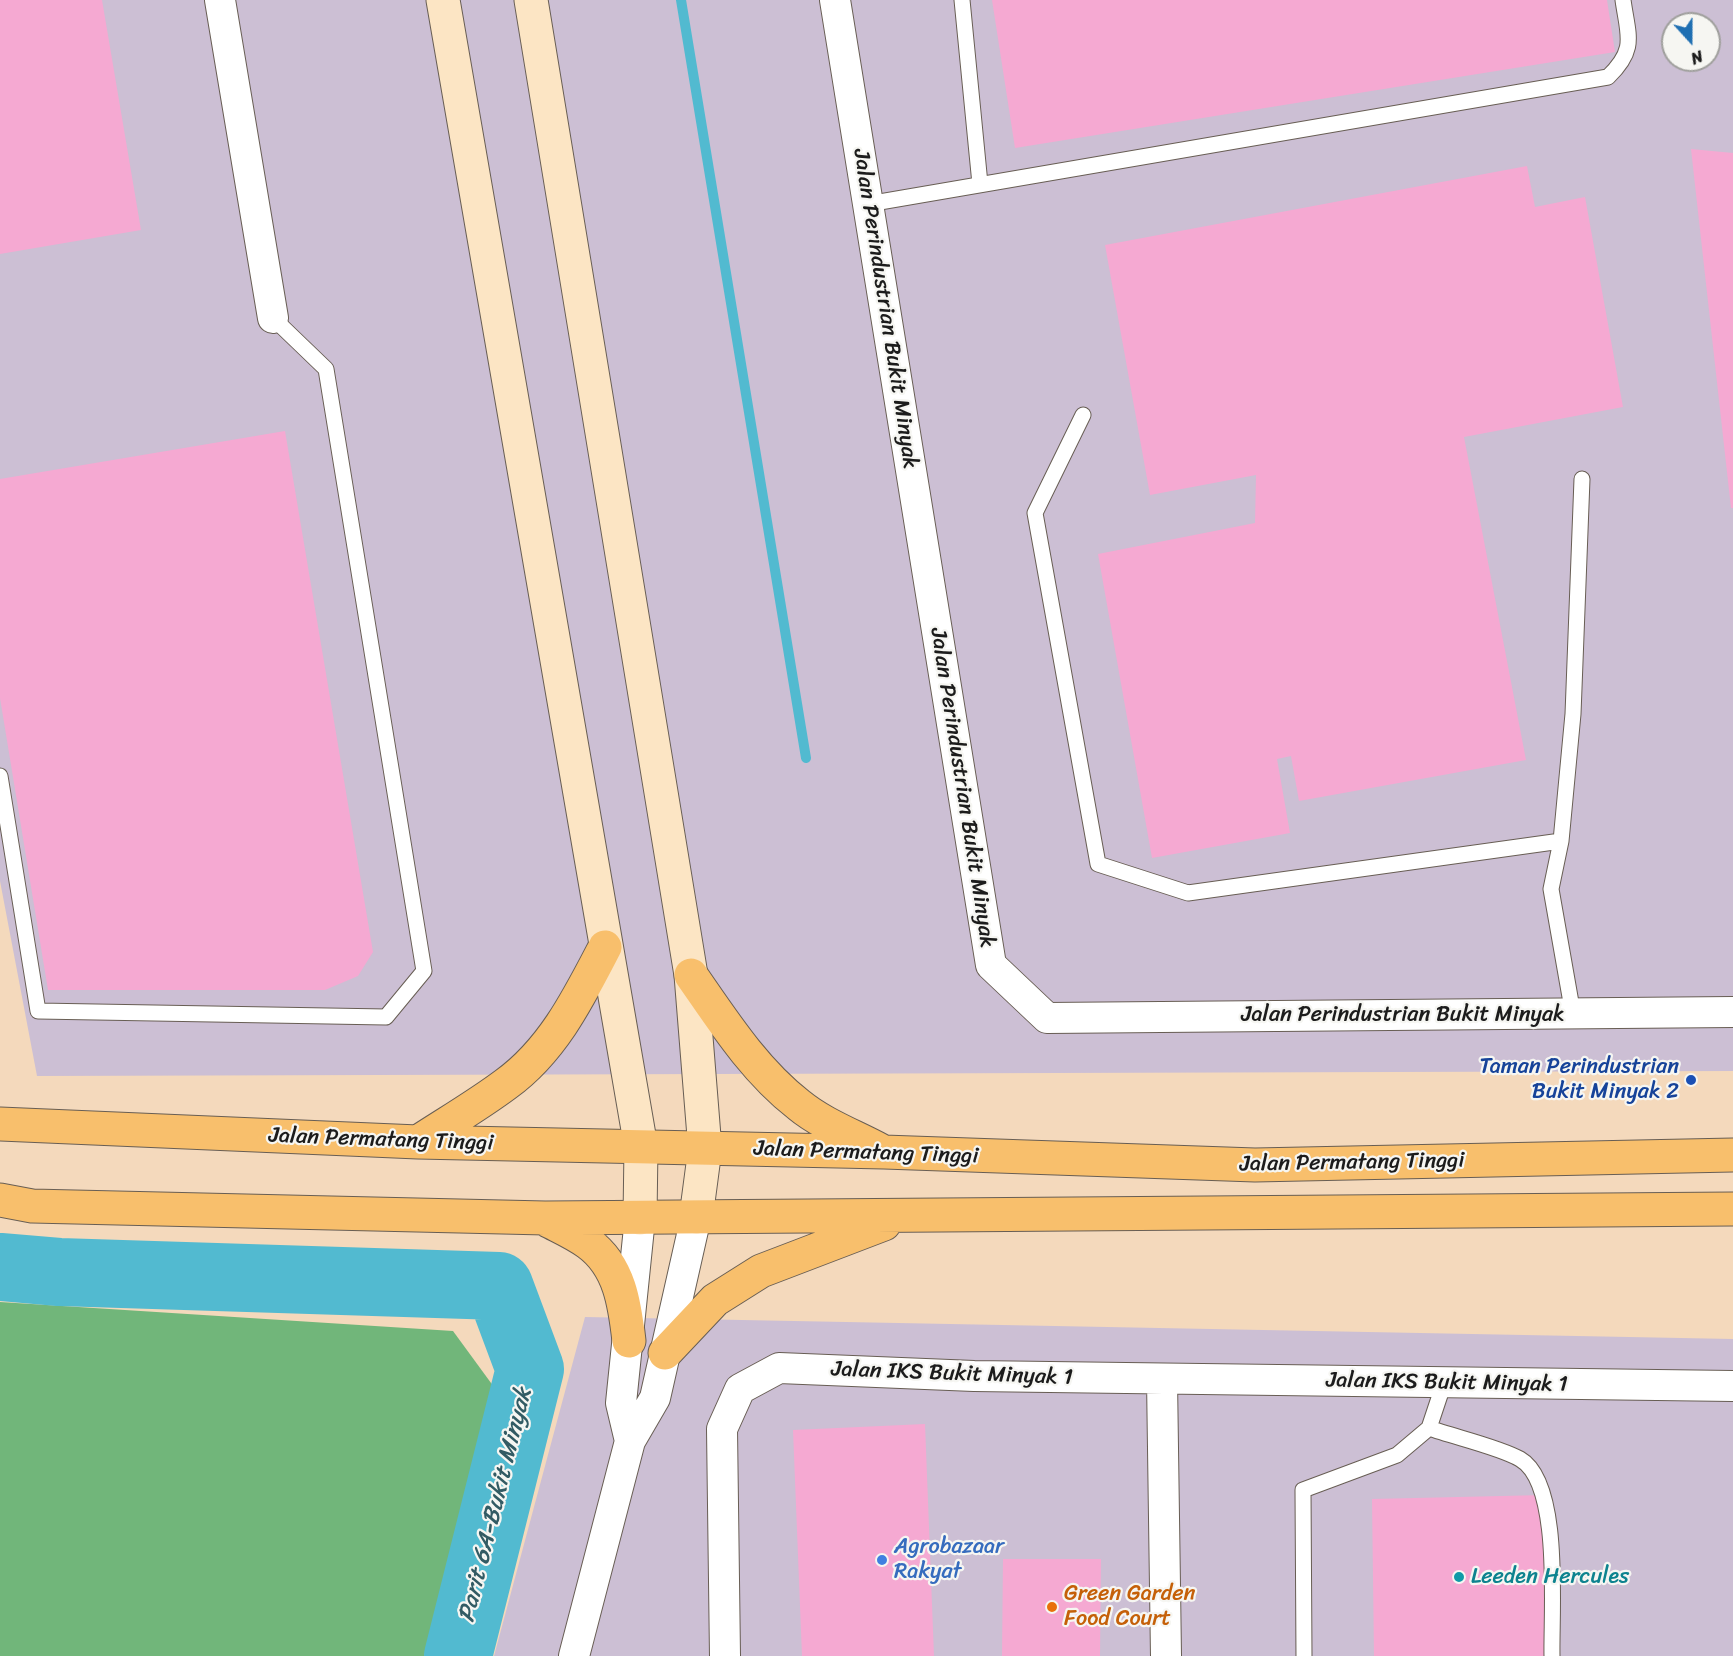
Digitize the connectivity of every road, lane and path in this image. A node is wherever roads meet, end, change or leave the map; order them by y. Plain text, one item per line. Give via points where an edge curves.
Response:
1 (220, 0) edge
2 (443, 0) edge
3 (531, 0) edge
4 (836, 0) edge
5 (962, 0) edge
6 (1623, 0) edge
7 (980, 184) junction
8 (868, 204) junction
9 (273, 318) joint
10 (1083, 415) dead end
11 (1582, 479) dead end
12 (0, 776) edge
13 (1561, 841) junction
14 (605, 947) junction
15 (691, 975) junction
16 (1733, 1012) edge
17 (1574, 1014) junction
18 (0, 1124) edge
19 (418, 1142) junction
20 (641, 1147) junction
21 (705, 1149) junction
22 (884, 1152) junction
23 (1733, 1155) edge
24 (0, 1200) edge
25 (1733, 1209) edge
26 (902, 1216) junction
27 (696, 1217) junction
28 (544, 1218) junction
29 (640, 1218) junction
30 (629, 1341) junction
31 (665, 1353) junction
32 (1162, 1379) junction
33 (1444, 1383) junction
34 (1733, 1386) edge
35 (1429, 1428) junction
36 (630, 1441) junction
37 (574, 1656) edge
38 (725, 1656) edge
39 (1166, 1656) edge
40 (1304, 1656) edge
41 (1552, 1656) edge

1 - 9 street
2 - 14 main road
3 - 15 main road
4 - 8 street, Jalan Perindustrian Bukit Minyak
5 - 7 lane
6 - 7 lane via 1629,44 1624,62 1608,77
7 - 8 lane
8 - 17 street, Jalan Perindustrian Bukit Minyak via 991,965 1047,1018
9 - 12 lane via 326,369 424,971 386,1017 38,1011
10 - 13 lane via 1035,513 1098,864 1188,893
11 - 13 lane via 1573,714
13 - 17 lane via 1551,889
14 - 19 highway via 571,1011 546,1045 508,1083
14 - 20 main road
15 - 21 main road
15 - 22 highway via 734,1038 800,1106
16 - 17 street, Jalan Perindustrian Bukit Minyak
18 - 19 highway, Jalan Permatang Tinggi
19 - 20 highway, Jalan Permatang Tinggi
20 - 21 highway, Jalan Permatang Tinggi
20 - 29 main road
21 - 22 highway, Jalan Permatang Tinggi
21 - 27 main road
22 - 23 highway, Jalan Permatang Tinggi via 1255,1165
24 - 28 highway via 32,1206
25 - 26 highway
26 - 27 highway
26 - 31 highway via 761,1270 715,1300
27 - 29 highway
27 - 31 street
28 - 29 highway
28 - 30 highway via 589,1243 606,1260 624,1299
29 - 30 street
30 - 36 street via 621,1403
31 - 36 street via 655,1398
32 - 33 street, Jalan IKS Bukit Minyak 1
32 - 38 street, Jalan IKS Bukit Minyak 1 via 779,1368 740,1389 722,1429
32 - 39 street
33 - 34 street, Jalan IKS Bukit Minyak 1
33 - 35 lane
35 - 40 lane via 1397,1455 1304,1491
35 - 41 lane via 1522,1460 1544,1489 1551,1532
36 - 37 street

